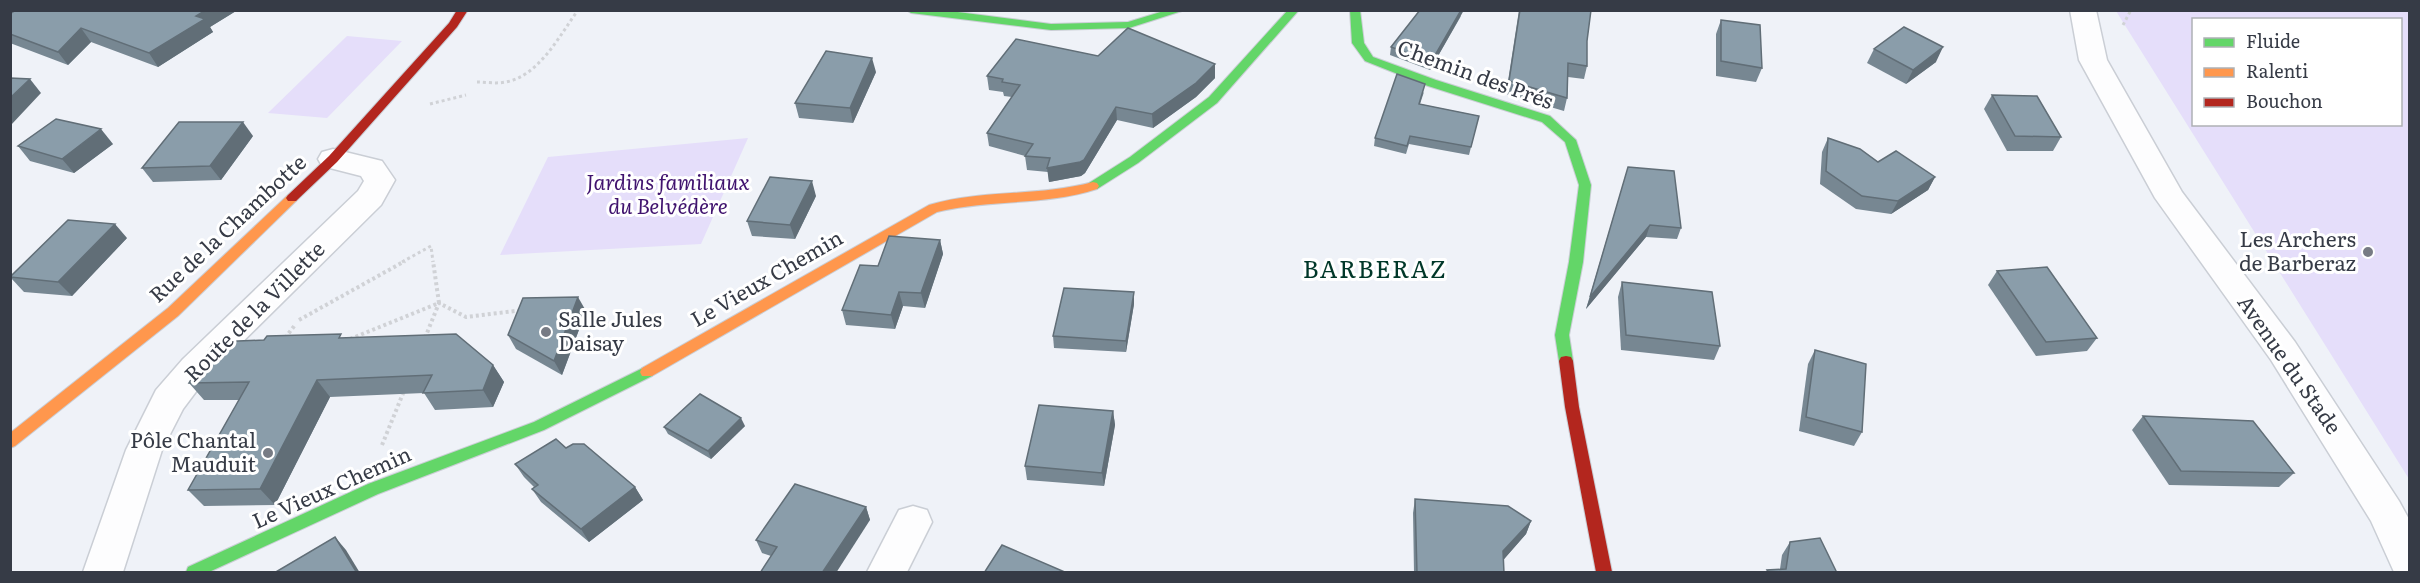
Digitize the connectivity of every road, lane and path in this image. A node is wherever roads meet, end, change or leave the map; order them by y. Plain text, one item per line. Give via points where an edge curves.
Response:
1 (463, 10) edge
2 (473, 10) edge
3 (578, 10) edge
4 (911, 10) edge
5 (1180, 10) edge
6 (1294, 10) edge
7 (1355, 10) edge
8 (2083, 10) edge
9 (453, 25) junction
10 (477, 82) dead end
11 (466, 95) dead end
12 (426, 105) dead end
13 (333, 159) junction
14 (310, 258) junction
15 (439, 303) junction
16 (531, 306) edge
17 (299, 320) junction
18 (424, 342) edge
19 (340, 343) edge
20 (292, 344) edge
21 (408, 382) edge
22 (10, 442) edge
23 (361, 495) junction
24 (913, 522) dead end
25 (2409, 564) edge
26 (103, 573) edge
27 (194, 573) edge
28 (887, 573) edge
29 (1604, 573) edge

1 - 9 street, Rue de la Chambotte
2 - 9 street, Rue de la Chambotte
3 - 10 path via 544,57 523,76 508,82
4 - 5 street via 1051,27 1129,25
6 - 23 street, Le Vieux Chemin via 1213,100 1091,187 1059,194 957,201 933,208 624,385 539,426
7 - 29 street, Chemin des Prés via 1358,43 1369,59 1546,119 1570,140 1585,185 1562,335
8 - 25 street, Avenue du Stade via 2093,60 2170,198 2289,361 2386,512
9 - 13 street, Rue de la Chambotte
11 - 12 path
13 - 14 street, Route de la Villette via 371,168 380,180 370,198
13 - 22 street, Rue de la Chambotte via 173,312
14 - 17 path
14 - 26 street, Route de la Villette via 195,368 169,400 144,450
15 - 16 path via 466,316
15 - 17 path via 431,246
15 - 18 path
15 - 19 path
17 - 20 path via 283,341
21 - 23 path
23 - 27 street, Le Vieux Chemin
24 - 28 street

